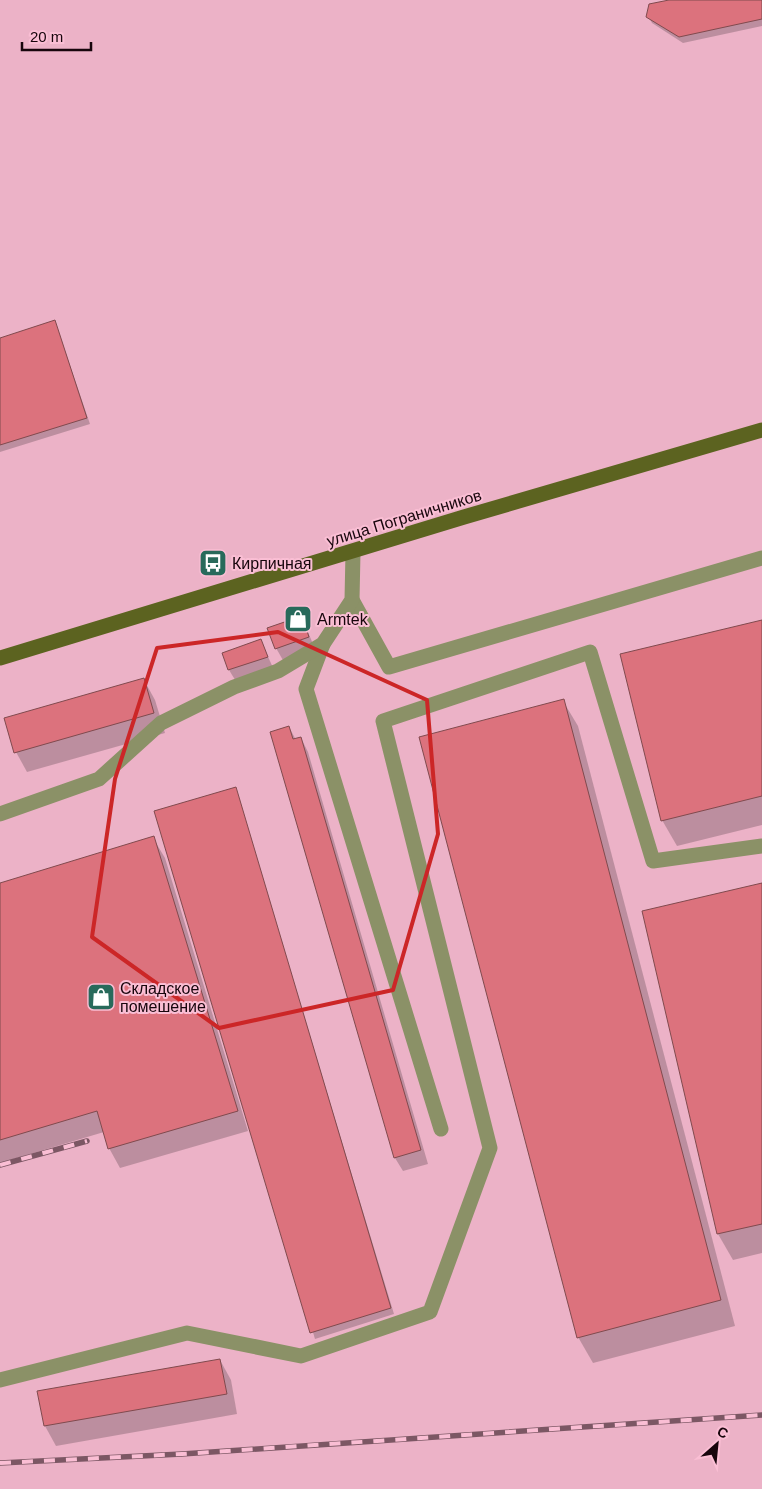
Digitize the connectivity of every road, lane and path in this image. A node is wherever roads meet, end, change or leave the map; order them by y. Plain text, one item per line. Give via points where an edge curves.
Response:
1 (762, 430) edge
2 (353, 552) junction
3 (762, 558) edge
4 (352, 600) junction
5 (323, 644) junction
6 (0, 658) edge
7 (0, 814) edge
8 (762, 846) edge
9 (441, 1129) dead end
10 (0, 1380) edge

1 - 2 main road, улица Пограничников
2 - 4 lane
2 - 6 main road, улица Пограничников
3 - 4 lane via 389,667
4 - 5 lane
5 - 7 lane via 278,671 234,686 160,723 99,779
5 - 9 lane via 306,689
8 - 10 lane via 653,861 590,652 383,721 490,1148 430,1312 301,1356 187,1333

